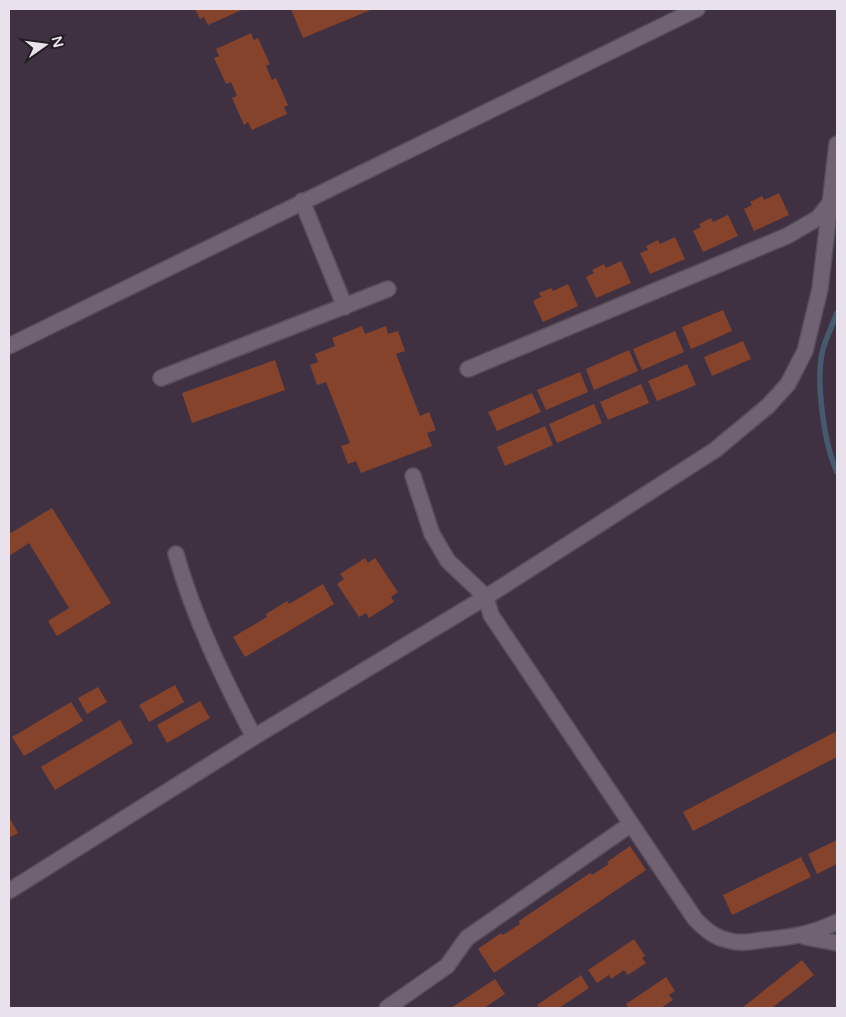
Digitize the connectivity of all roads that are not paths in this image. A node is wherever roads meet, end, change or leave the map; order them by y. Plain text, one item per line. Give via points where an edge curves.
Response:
1 (697, 9) edge
2 (837, 144) edge
3 (302, 202) junction
4 (831, 202) junction
5 (388, 289) dead end
6 (345, 306) junction
7 (9, 346) edge
8 (468, 369) dead end
9 (161, 378) dead end
10 (413, 476) dead end
11 (176, 554) dead end
12 (486, 597) junction
13 (254, 737) junction
14 (631, 824) junction
15 (9, 891) edge
16 (837, 922) edge
17 (801, 936) junction
18 (837, 943) edge
19 (387, 1008) edge

1 - 3 street
2 - 4 street
3 - 6 street
3 - 7 street
4 - 8 street via 818,218 788,236
4 - 12 street via 820,289 810,333 805,351 788,384 768,406 714,450
5 - 6 street
6 - 9 street
10 - 12 street via 432,534 444,555
11 - 13 street via 186,590 221,674
12 - 13 street
12 - 14 street via 491,615
13 - 15 street
14 - 17 street via 672,888 710,933 740,943
14 - 19 street via 467,938 447,966
16 - 17 street
17 - 18 street

